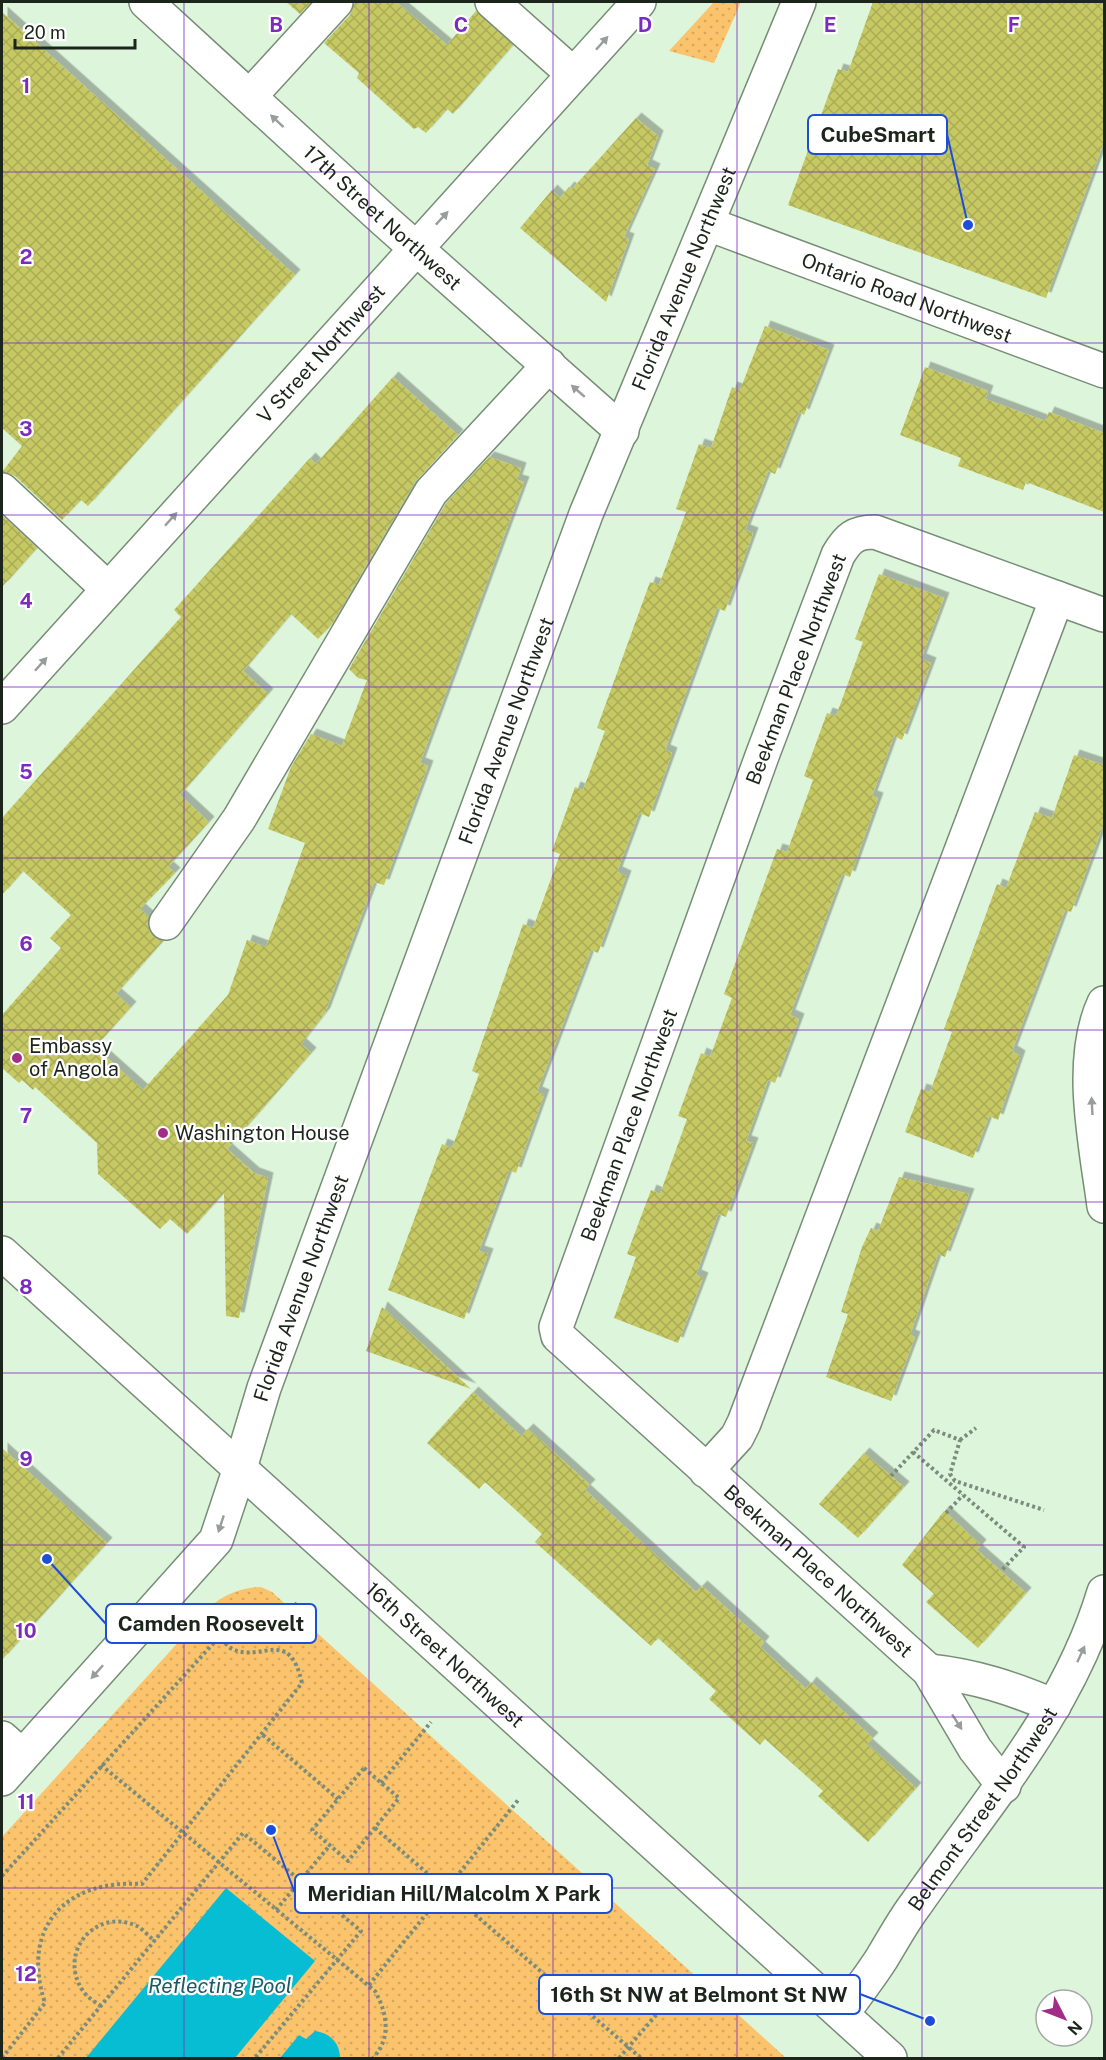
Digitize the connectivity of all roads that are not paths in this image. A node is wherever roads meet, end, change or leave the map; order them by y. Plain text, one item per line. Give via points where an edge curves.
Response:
1 (149, 2) edge
2 (336, 2) edge
3 (492, 2) edge
4 (639, 2) edge
5 (799, 2) edge
6 (573, 74) junction
7 (250, 96) junction
8 (708, 224) junction
9 (415, 246) junction
10 (549, 365) junction
11 (1104, 370) edge
12 (622, 431) junction
13 (2, 490) edge
14 (108, 589) junction
15 (1057, 598) junction
16 (1104, 615) edge
17 (2, 707) edge
18 (166, 923) dead end
19 (1104, 1003) edge
20 (1104, 1206) edge
21 (2, 1252) edge
22 (240, 1468) junction
23 (706, 1471) junction
24 (1104, 1592) edge
25 (929, 1671) junction
26 (1054, 1706) junction
27 (8, 1758) edge
28 (1004, 1786) junction
29 (842, 2014) junction
30 (890, 2058) edge

1 - 7 street, 17th Street Northwest
2 - 7 street
3 - 6 street
6 -> 4 street, V Street Northwest
5 - 8 street, Florida Avenue Northwest
9 -> 6 street, V Street Northwest
9 -> 7 street, 17th Street Northwest
8 - 11 street, Ontario Road Northwest
8 - 12 street, Florida Avenue Northwest
9 - 10 street, 17th Street Northwest
14 -> 9 street, V Street Northwest
12 -> 10 street, 17th Street Northwest
10 - 18 street via 431,492 239,819
12 - 22 street, Florida Avenue Northwest via 586,514 264,1388
13 - 14 street
17 -> 14 street, V Street Northwest
15 - 16 street
15 - 23 street, Beekman Place Northwest via 744,1423 737,1437
15 - 23 street, Beekman Place Northwest via 875,532 855,535 838,555 556,1328 558,1336
20 -> 19 street via 1091,1081 1097,1026
21 - 22 street, 16th Street Northwest
22 -> 27 street, Florida Avenue Northwest via 216,1540
22 - 29 street, 16th Street Northwest
23 - 25 street, Beekman Place Northwest
26 -> 24 street, Belmont Street Northwest via 1094,1627
25 - 26 street, Beekman Place Northwest via 970,1675
25 -> 28 street, Beekman Place Northwest via 969,1740
26 - 28 street, Belmont Street Northwest
28 - 29 street, Belmont Street Northwest via 915,1905
29 - 30 street, 16th Street Northwest

